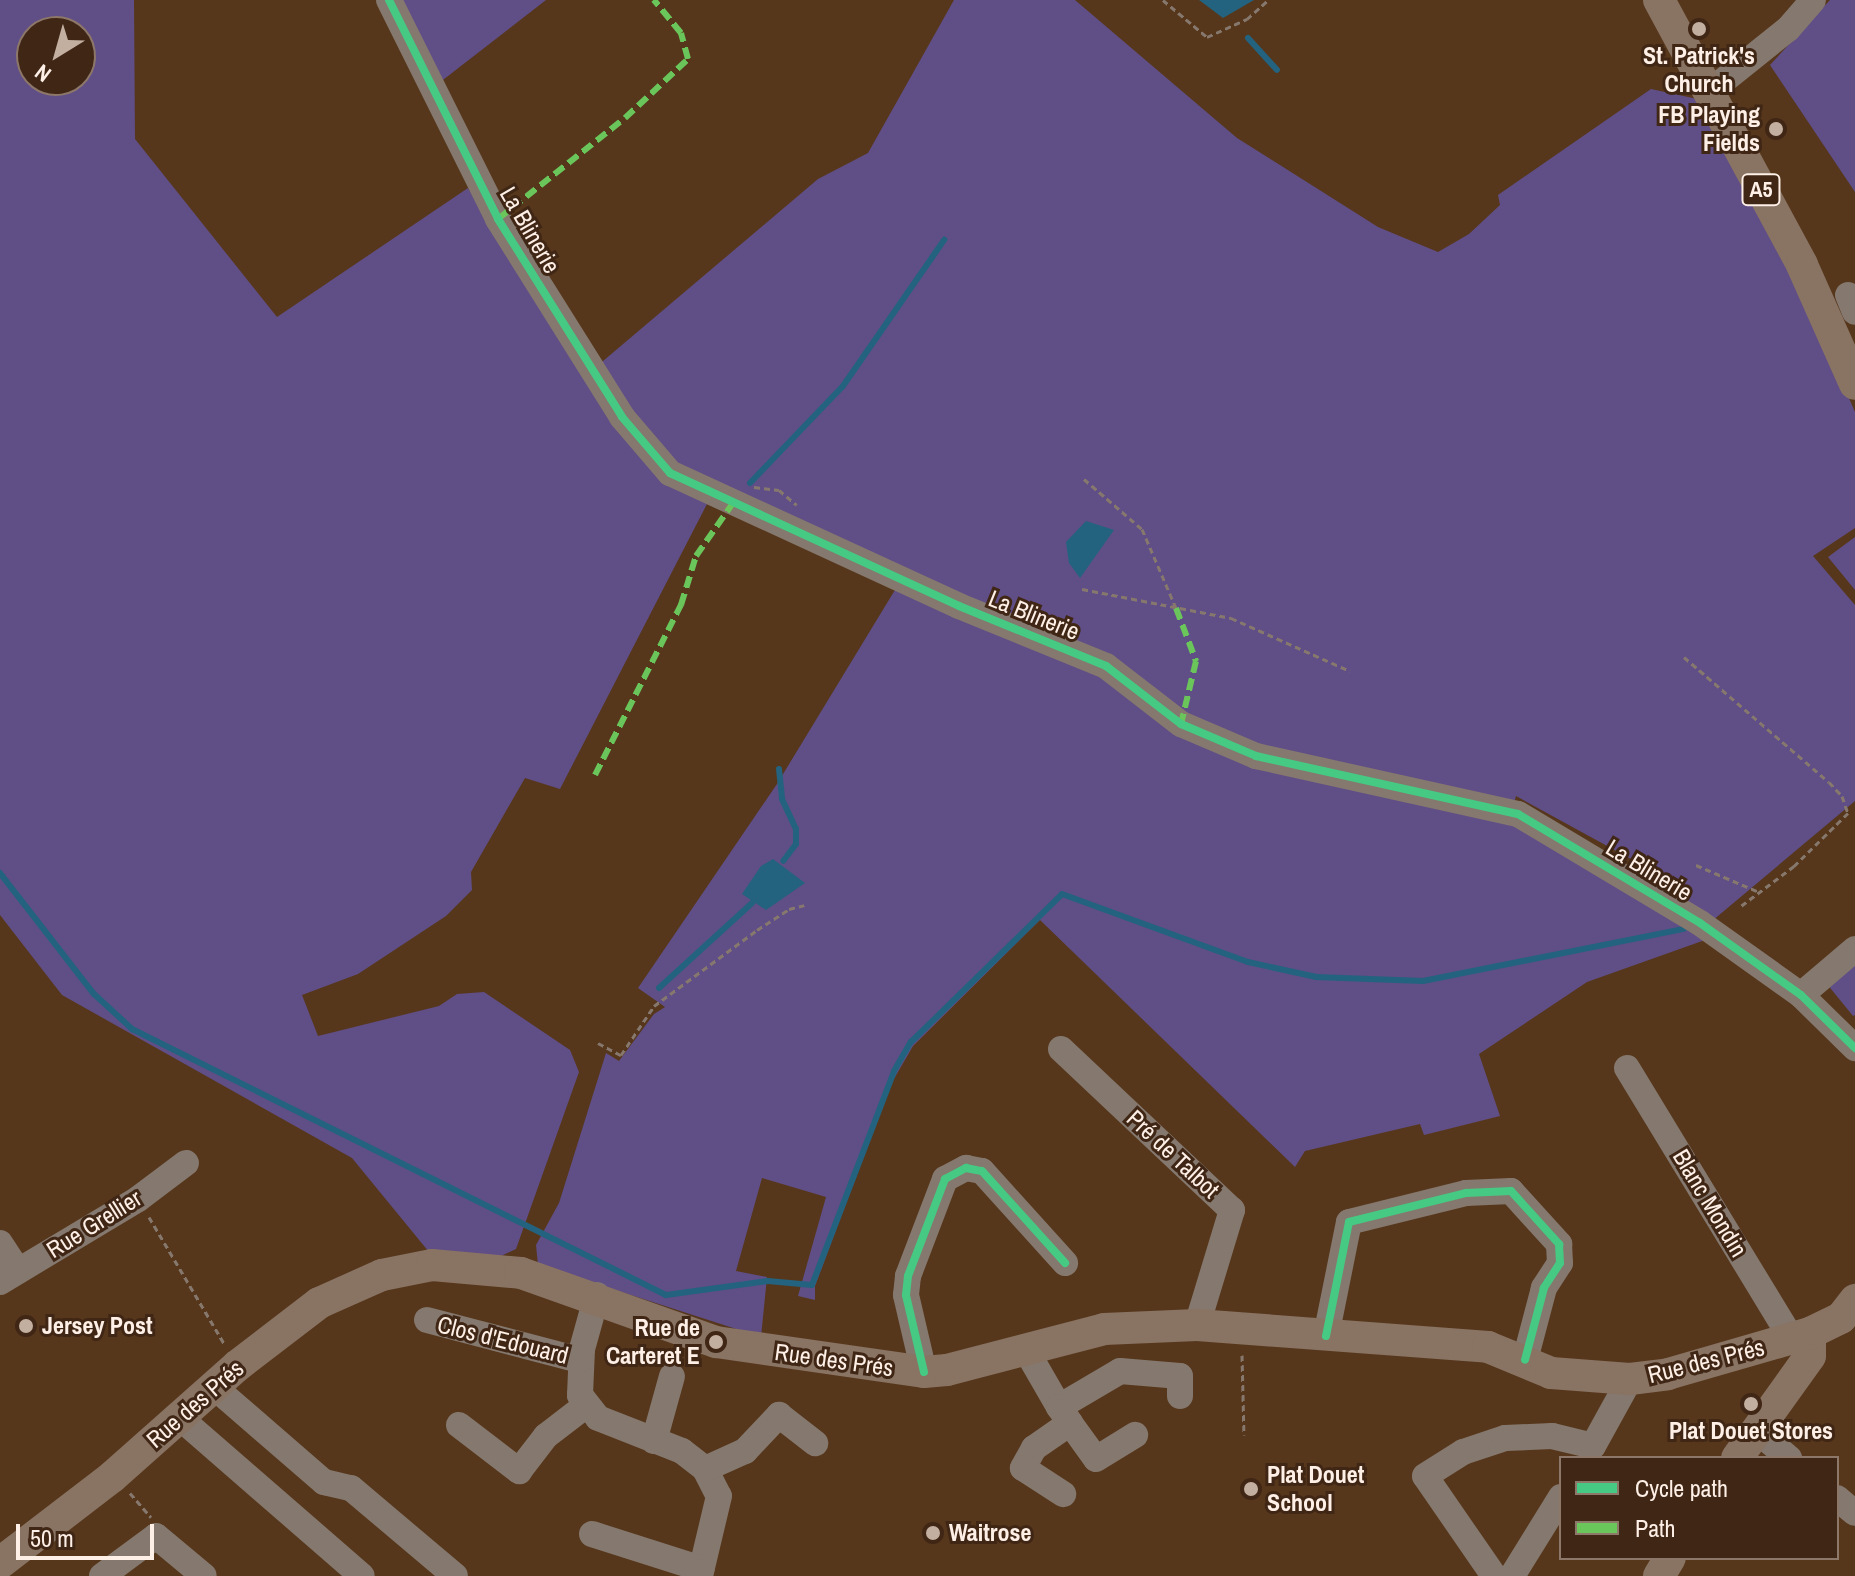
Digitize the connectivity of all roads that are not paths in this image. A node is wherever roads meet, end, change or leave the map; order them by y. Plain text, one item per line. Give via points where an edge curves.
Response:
1 (389, 0) edge
2 (1659, 0) edge
3 (1813, 0) edge
4 (1708, 93) junction
5 (1855, 384) edge
6 (1855, 949) edge
7 (1801, 995) junction
8 (1855, 1048) edge
9 (1061, 1049) dead end
10 (1627, 1068) dead end
11 (186, 1163) dead end
12 (0, 1243) edge
13 (1065, 1263) dead end
14 (9, 1276) edge
15 (597, 1295) junction
16 (1855, 1300) edge
17 (427, 1320) dead end
18 (1197, 1325) junction
19 (1326, 1336) junction
20 (1801, 1336) junction
21 (1025, 1348) junction
22 (580, 1360) junction
23 (1525, 1360) junction
24 (924, 1372) junction
25 (225, 1376) junction
26 (672, 1376) dead end
27 (1630, 1379) junction
28 (1180, 1396) dead end
29 (585, 1406) junction
30 (1065, 1415) junction
31 (179, 1417) junction
32 (459, 1425) dead end
33 (1757, 1431) junction
34 (1135, 1435) dead end
35 (654, 1441) junction
36 (815, 1443) dead end
37 (1590, 1452) edge
38 (1738, 1456) edge
39 (1787, 1456) edge
40 (705, 1469) junction
41 (1063, 1494) dead end
42 (1559, 1500) edge
43 (1839, 1500) edge
44 (1855, 1513) edge
45 (592, 1534) dead end
46 (0, 1563) edge
47 (701, 1573) edge
48 (102, 1576) edge
49 (204, 1576) edge
50 (362, 1576) edge
51 (455, 1576) edge
52 (1494, 1576) edge
53 (1512, 1576) edge

1 - 7 street, La Blinerie via 498,219 622,417 670,473 959,606 1106,666 1181,724 1256,756 1518,814 1700,923
2 - 4 main road, A5
3 - 4 street via 1788,29
4 - 5 main road, A5 via 1802,265
6 - 7 street
7 - 8 street, La Blinerie
9 - 18 street, Pré de Talbot via 1232,1210
10 - 20 street, Blanc Mondin
11 - 14 street, Rue Grellier via 138,1199
12 - 14 street
13 - 24 street via 982,1171 966,1168 945,1179 907,1285
15 - 22 street
15 - 24 main road, Rue des Prés via 716,1342
15 - 25 main road, Rue des Prés via 477,1266 406,1269 342,1289
16 - 20 main road, Rue des Prés via 1841,1318
17 - 22 street, Clos d'Edouard
18 - 19 main road, Rue des Prés
18 - 21 main road, Rue des Prés via 1104,1329
19 - 23 main road, Rue des Prés via 1488,1347
19 - 23 street via 1349,1222 1466,1193 1511,1191 1559,1244 1560,1254 1544,1288
20 - 27 main road, Rue des Prés
20 - 33 main road via 1810,1356
21 - 24 main road, Rue des Prés
21 - 30 street
22 - 29 street via 578,1379
23 - 27 main road, Rue des Prés via 1579,1378
25 - 31 main road, Rue des Prés
25 - 51 street via 324,1482 351,1488
26 - 35 street
27 - 37 street
28 - 30 street via 1180,1376 1120,1371
29 - 32 street via 546,1436 519,1471
29 - 35 street via 614,1427
30 - 34 street via 1096,1459
30 - 41 street via 1023,1468
31 - 46 main road, Rue des Prés via 112,1477
31 - 50 street
33 - 38 main road
33 - 39 street
35 - 40 street via 682,1451
36 - 40 street via 779,1415 745,1451
37 - 52 street via 1552,1436 1505,1438 1463,1452 1425,1476
40 - 47 street via 719,1496
42 - 53 street
43 - 44 street
45 - 47 street
48 - 49 street via 156,1536

